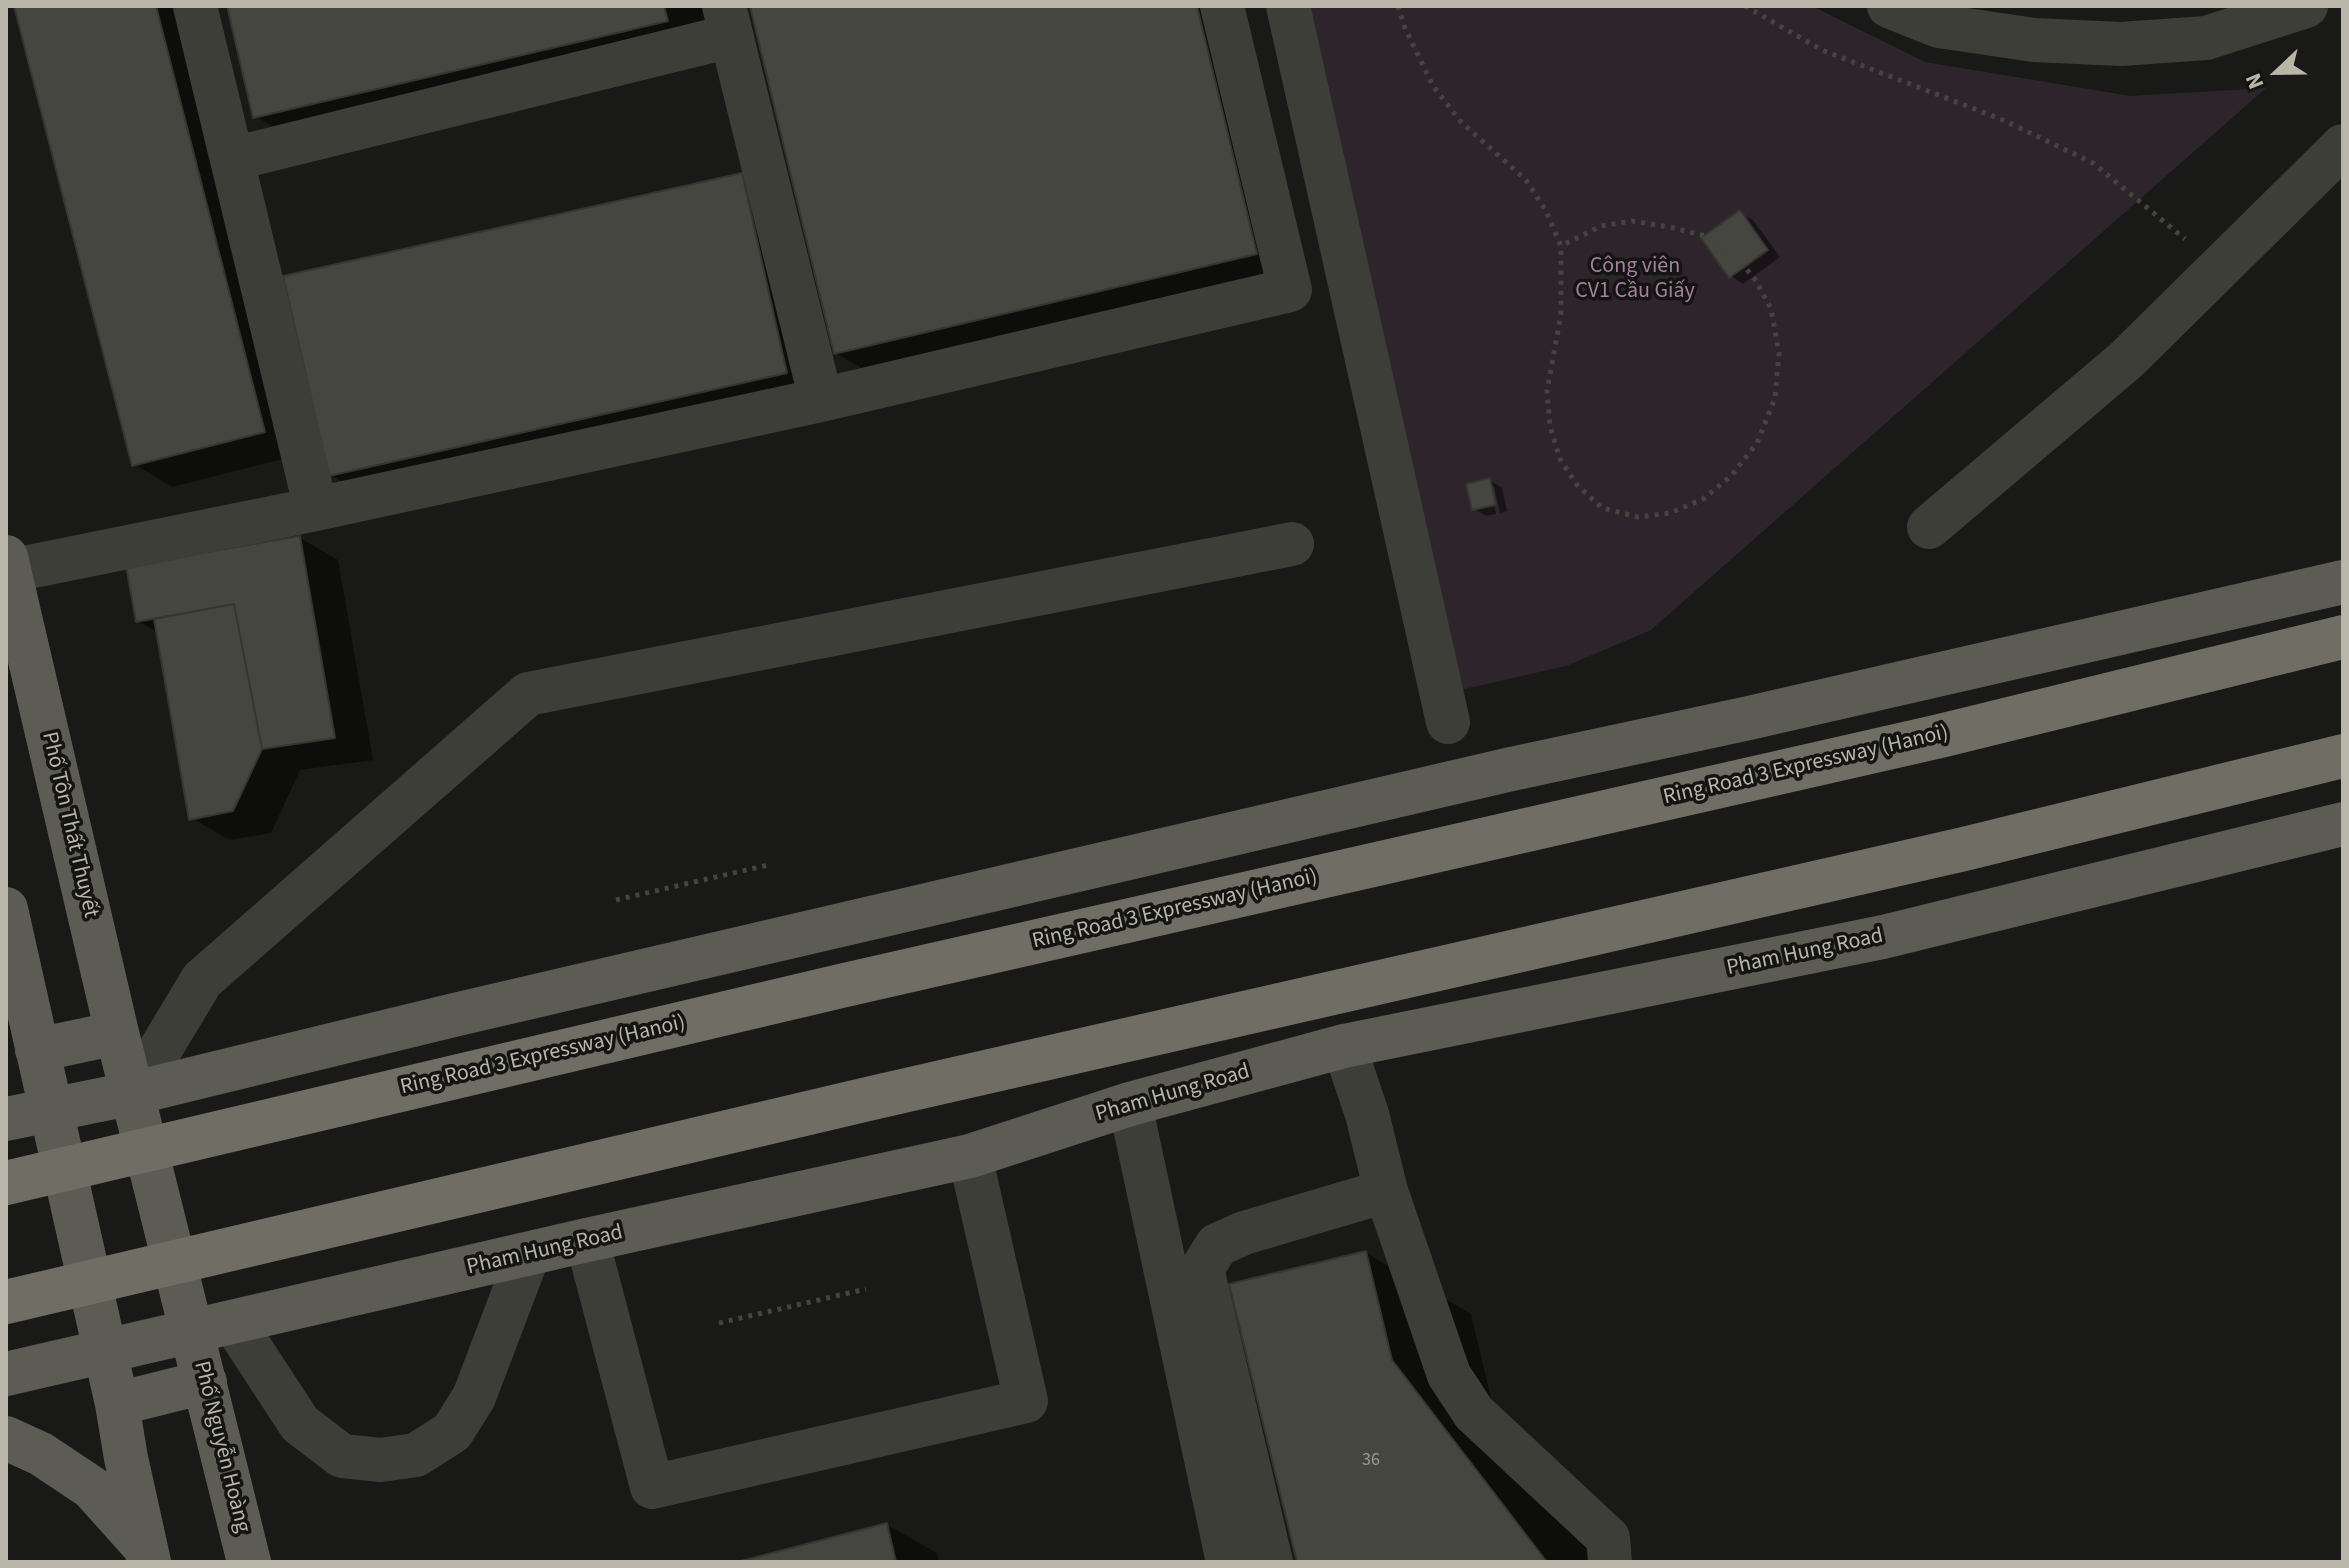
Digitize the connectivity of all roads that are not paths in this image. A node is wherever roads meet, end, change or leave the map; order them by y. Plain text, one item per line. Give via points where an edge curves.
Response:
1 (195, 6) edge
2 (1222, 6) edge
3 (1288, 6) edge
4 (1889, 6) edge
5 (2306, 6) edge
6 (727, 21) edge
7 (2343, 146) edge
8 (232, 159) junction
9 (821, 400) junction
10 (316, 509) junction
11 (1929, 527) dead end
12 (1292, 544) dead end
13 (8, 564) edge
14 (2343, 582) edge
15 (2343, 637) edge
16 (1448, 722) dead end
17 (2343, 756) edge
18 (2343, 824) edge
19 (6, 909) edge
20 (117, 1033) junction
21 (1344, 1046) junction
22 (37, 1050) junction
23 (134, 1093) junction
24 (1130, 1104) junction
25 (50, 1110) junction
26 (6, 1119) edge
27 (970, 1156) junction
28 (6, 1183) edge
29 (1386, 1191) junction
30 (587, 1240) junction
31 (528, 1255) junction
32 (6, 1302) edge
33 (213, 1328) junction
34 (104, 1351) junction
35 (6, 1374) edge
36 (205, 1382) junction
37 (117, 1404) junction
38 (6, 1438) edge
39 (148, 1555) edge
40 (249, 1562) edge
41 (1228, 1562) edge
42 (1271, 1562) edge
43 (1610, 1562) edge

1 - 8 street
2 - 9 street via 1290,290
3 - 16 street
4 - 5 street via 1939,26 2034,40 2121,44 2206,38
6 - 8 street
6 - 9 street
7 - 11 street via 2126,360
8 - 10 street
9 - 10 street
10 - 13 street
12 - 23 street via 528,694 202,980
13 - 20 main road, Phố Tôn Thất Thuyết
14 - 23 main road via 1330,811
15 - 28 highway, Ring Road 3 Expressway (Hanoi), bridge via 1940,736 861,981
17 - 32 highway, bridge via 1964,849
18 - 21 main road, Pham Hung Road via 1883,937
19 - 22 main road
20 - 22 main road
20 - 23 main road, Phố Tôn Thất Thuyết
21 - 24 main road, Pham Hung Road
21 - 29 street
22 - 25 main road
23 - 25 main road
23 - 33 main road, Phố Nguyễn Hoàng
24 - 27 main road, Pham Hung Road
24 - 41 street
25 - 26 main road
25 - 34 main road
27 - 30 main road, Pham Hung Road
27 - 30 street via 1026,1401 652,1487
29 - 42 street via 1244,1233 1217,1245 1202,1269
29 - 43 street via 1458,1392 1608,1538
30 - 31 main road, Pham Hung Road
31 - 33 main road, Pham Hung Road
31 - 33 street via 474,1397 452,1432 416,1455 381,1460 342,1456 300,1424
33 - 34 main road, Pham Hung Road
33 - 36 main road, Phố Nguyễn Hoàng
34 - 35 main road, Pham Hung Road
34 - 37 main road
36 - 37 main road
36 - 40 main road, Phố Nguyễn Hoàng
37 - 39 main road
38 - 39 main road via 92,1488

